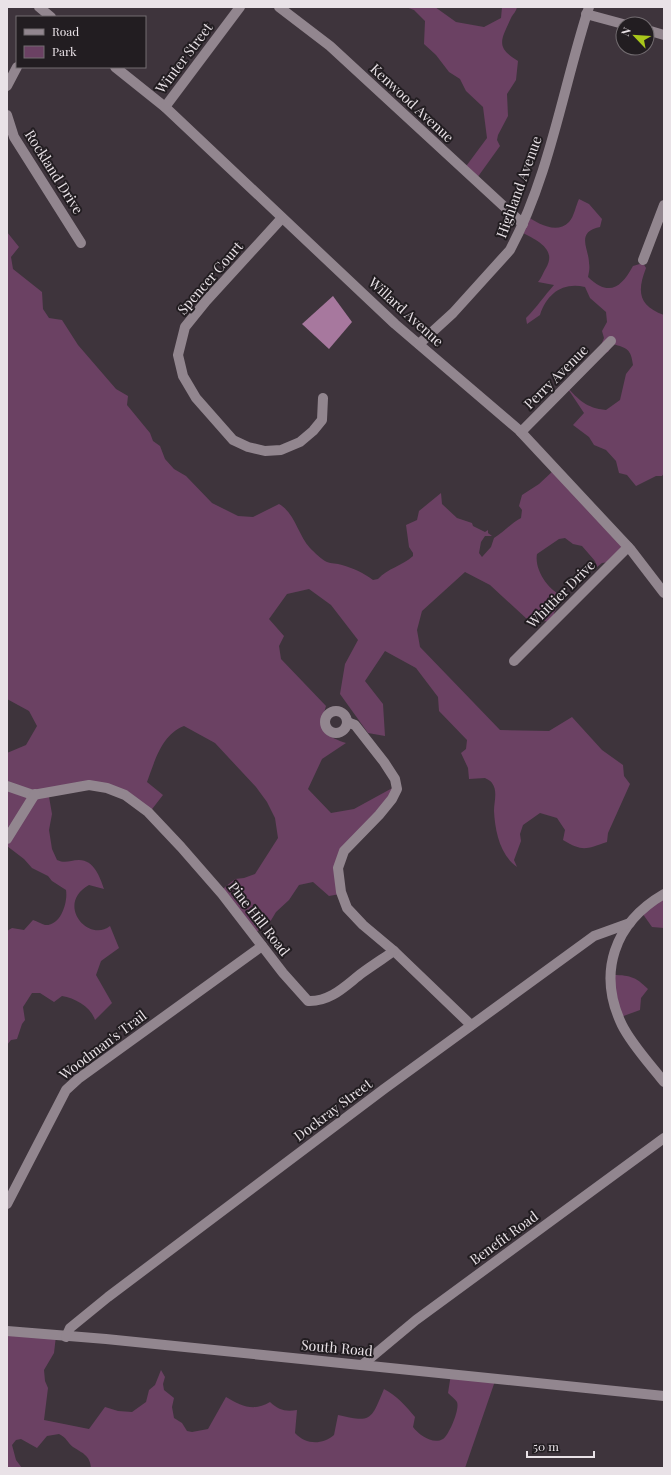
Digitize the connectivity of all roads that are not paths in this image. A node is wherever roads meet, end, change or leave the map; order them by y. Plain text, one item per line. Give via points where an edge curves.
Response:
1 (240, 7) edge
2 (279, 7) edge
3 (588, 10) edge
4 (615, 21) edge
5 (16, 68) edge
6 (115, 68) edge
7 (7, 86) edge
8 (165, 107) junction
9 (7, 115) edge
10 (664, 205) edge
11 (282, 218) junction
12 (523, 224) junction
13 (81, 242) dead end
14 (643, 260) dead end
15 (611, 341) dead end
16 (419, 344) junction
17 (323, 398) dead end
18 (521, 432) junction
19 (628, 547) junction
20 (664, 593) edge
21 (514, 661) dead end
22 (347, 722) dead end
23 (7, 786) edge
24 (35, 794) junction
25 (7, 840) edge
26 (664, 894) edge
27 (630, 923) junction
28 (262, 946) junction
29 (394, 952) junction
30 (471, 1025) junction
31 (664, 1082) edge
32 (664, 1138) edge
33 (7, 1204) edge
34 (7, 1331) edge
35 (66, 1337) junction
36 (362, 1365) junction
37 (664, 1396) edge

1 - 8 street, Winter Street
2 - 12 street, Kenwood Avenue via 330,46
3 - 4 street
3 - 12 street, Highland Avenue via 546,158
5 - 7 street
6 - 8 street, Willard Avenue
8 - 11 street, Willard Avenue
9 - 13 street, Rockland Drive via 14,137
10 - 14 street
11 - 16 street, Willard Avenue
11 - 17 street, Spencer Court via 206,301 186,327 178,355 183,376 196,398 233,440 248,446 265,451 281,450 300,442 322,420
12 - 16 street, Highland Avenue via 510,250 453,313
15 - 18 street, Perry Avenue
16 - 18 street, Willard Avenue
18 - 19 street, Willard Avenue
19 - 20 street, Willard Avenue
19 - 21 street, Whittier Drive
22 - 29 street via 355,725 384,762 395,779 397,789 379,815 344,850 338,868 341,892 348,908 363,925
23 - 24 street, Pine Hill Road
24 - 25 street
24 - 28 street, Pine Hill Road via 89,785 125,795 148,812 181,847
26 - 27 street via 640,910
27 - 30 street, Dockray Street via 594,936
27 - 31 street via 618,940 612,960 610,994 623,1027
28 - 29 street, Pine Hill Road via 308,1001 318,1002 335,994
28 - 33 street, Woodman's Trail via 66,1090
29 - 30 street
30 - 35 street, Dockray Street via 138,1274 70,1328
32 - 36 street, Benefit Road via 416,1320
34 - 35 street, South Road
35 - 36 street, South Road
36 - 37 street, South Road

